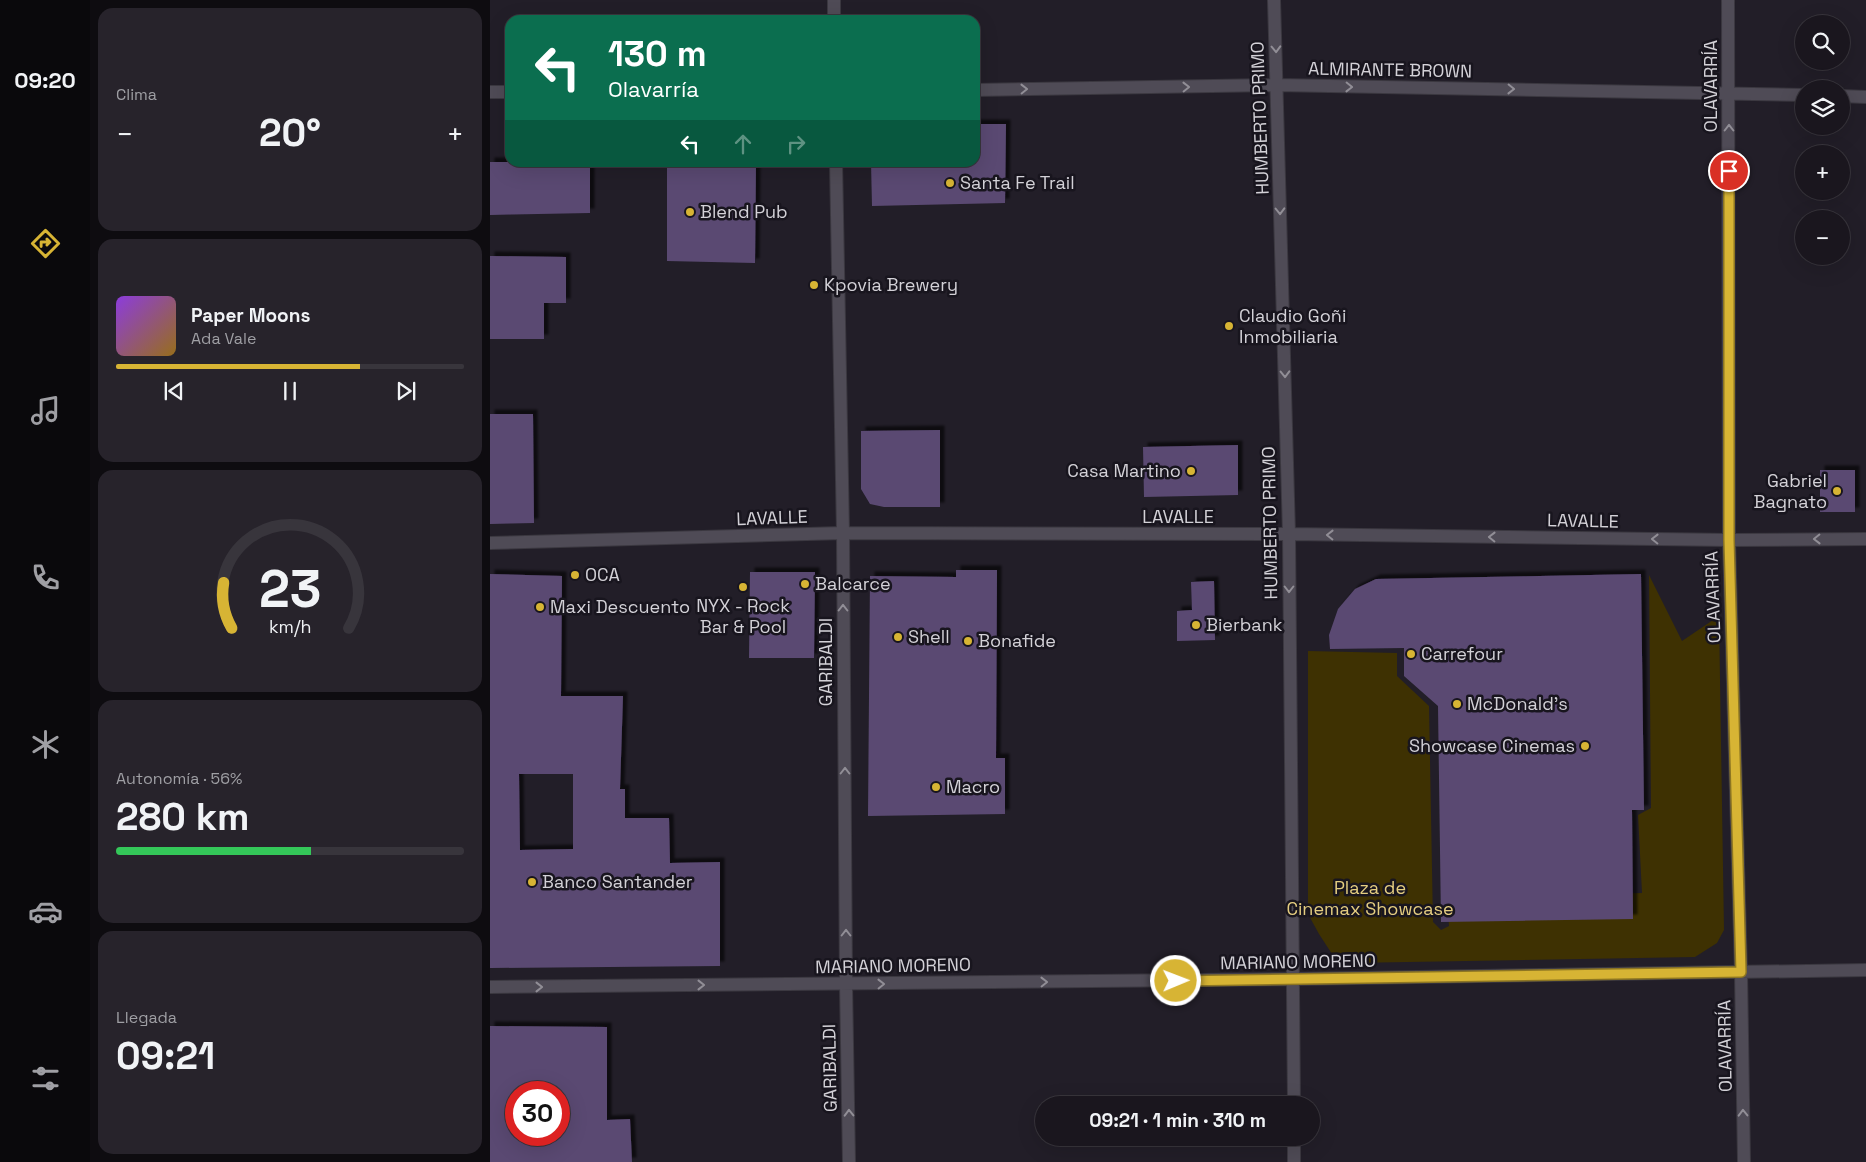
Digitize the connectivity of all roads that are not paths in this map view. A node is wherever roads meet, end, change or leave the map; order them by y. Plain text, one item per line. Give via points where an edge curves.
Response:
1 (834, 0) edge
2 (1274, 0) edge
3 (1728, 0) edge
4 (834, 15) edge
5 (1277, 85) junction
6 (980, 90) edge
7 (490, 92) edge
8 (505, 92) edge
9 (1729, 93) junction
10 (1795, 95) edge
11 (1850, 96) edge
12 (1866, 97) edge
13 (836, 167) edge
14 (843, 533) junction
15 (1289, 534) junction
16 (1866, 539) edge
17 (1729, 540) junction
18 (490, 544) edge
19 (1866, 970) edge
20 (1741, 972) junction
21 (1292, 980) junction
22 (846, 984) junction
23 (490, 987) edge
24 (1294, 1096) edge
25 (1294, 1146) edge
26 (850, 1162) edge
27 (1294, 1162) edge
28 (1744, 1162) edge

1 - 4 street
2 -> 5 street, HUMBERTO PRIMO
3 - 9 street, OLAVARRÍA
6 -> 5 street, ALMIRANTE BROWN
5 -> 9 street, ALMIRANTE BROWN
5 -> 15 street, HUMBERTO PRIMO
7 - 8 street
9 - 10 street, ALMIRANTE BROWN
17 -> 9 street, OLAVARRÍA
11 - 12 street
13 - 14 street, GARIBALDI
14 - 15 street, LAVALLE
14 - 18 street, LAVALLE
22 -> 14 street, GARIBALDI
17 -> 15 street, LAVALLE
15 -> 21 street, HUMBERTO PRIMO
16 -> 17 street, LAVALLE
17 - 20 street, OLAVARRÍA
19 - 20 street, MARIANO MORENO
20 - 21 street, MARIANO MORENO
28 -> 20 street, OLAVARRÍA
22 -> 21 street, MARIANO MORENO
21 - 24 street, HUMBERTO PRIMO
23 -> 22 street, MARIANO MORENO
26 -> 22 street, GARIBALDI
25 - 27 street

